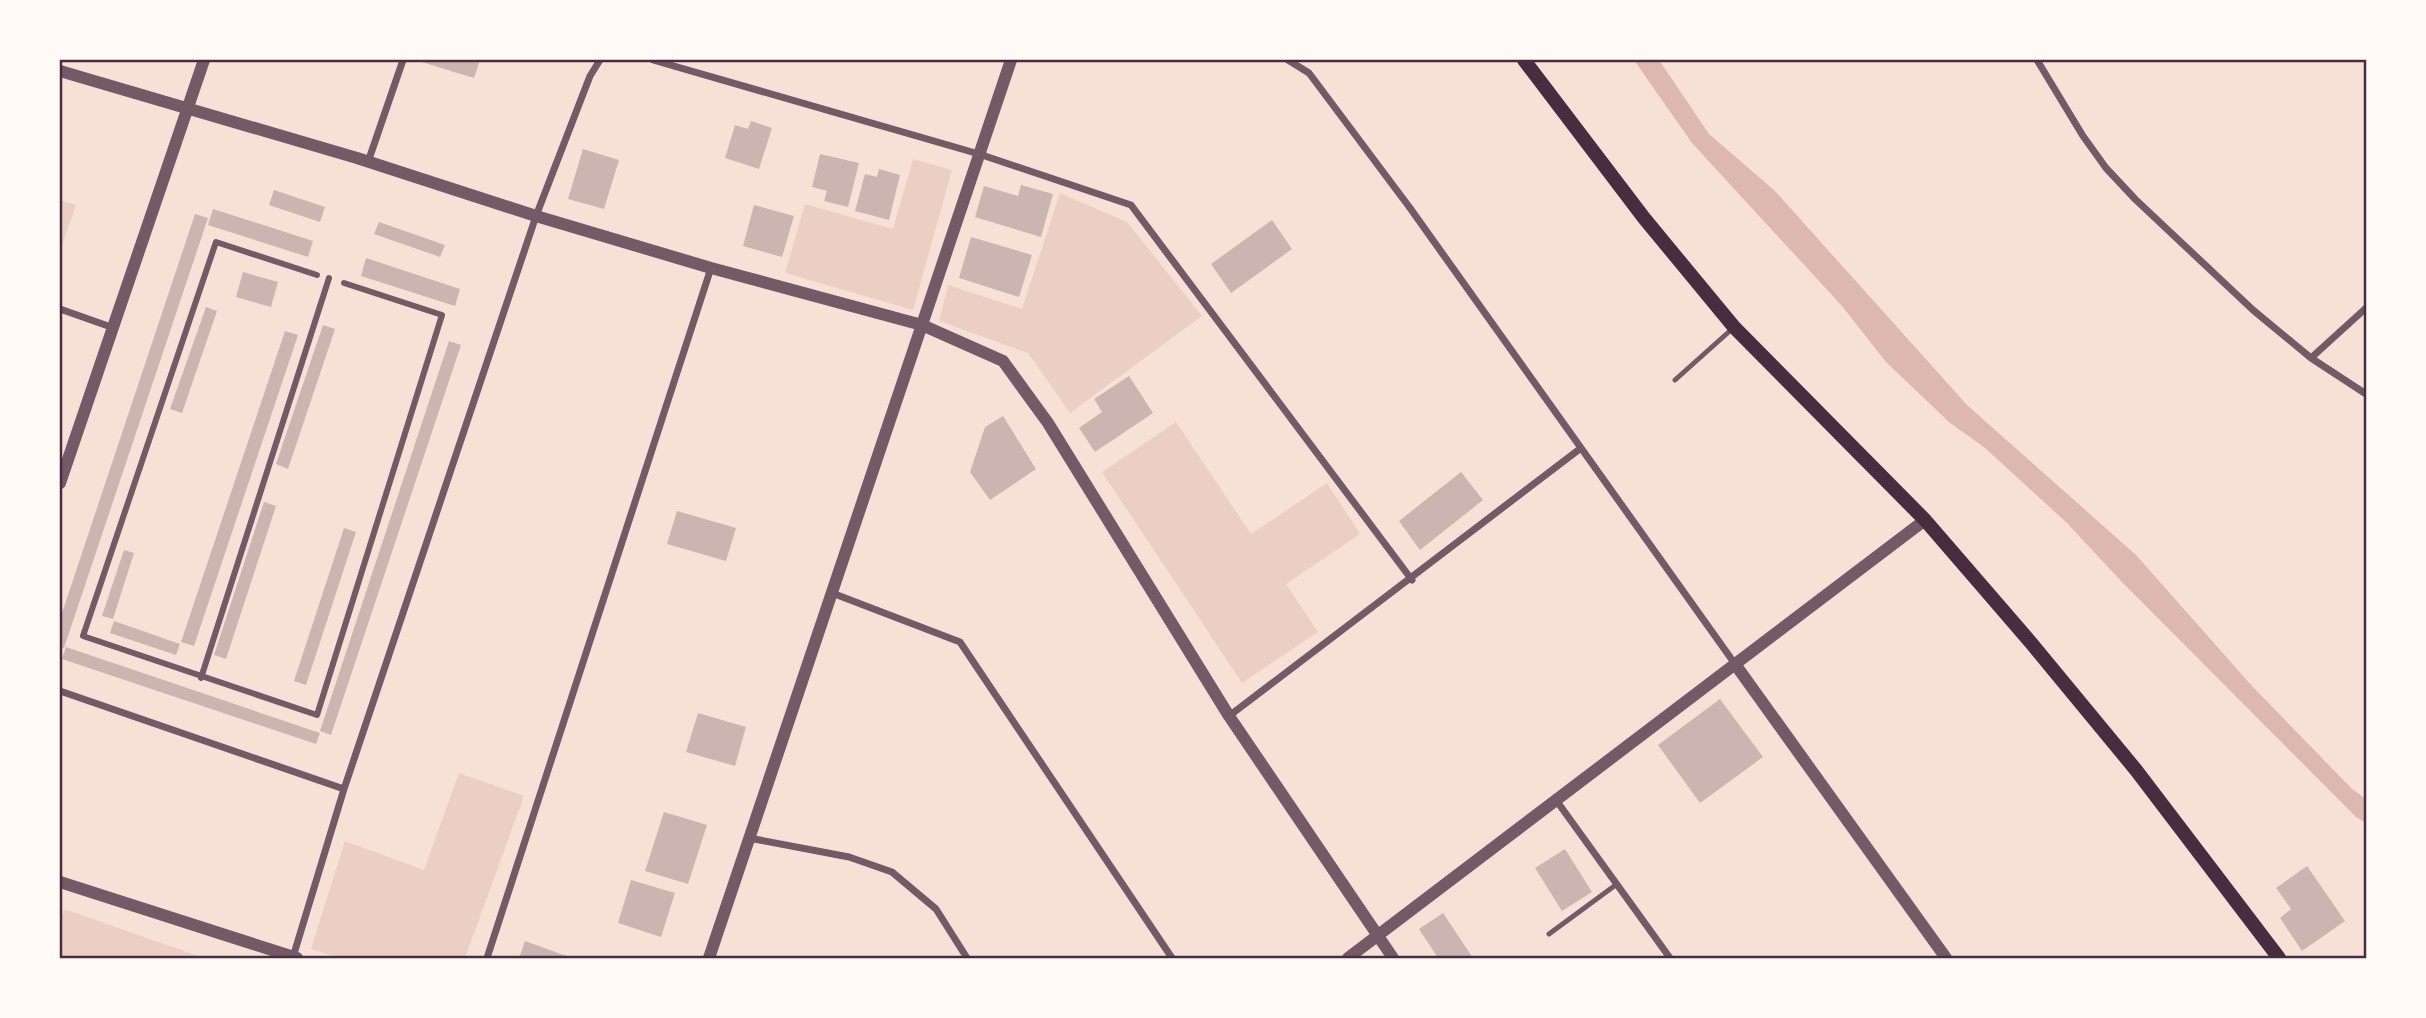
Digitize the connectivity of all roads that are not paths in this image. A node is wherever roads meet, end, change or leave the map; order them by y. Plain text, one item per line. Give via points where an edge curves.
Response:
1 (204, 60) edge
2 (403, 60) edge
3 (600, 60) edge
4 (653, 60) edge
5 (1011, 60) edge
6 (1288, 60) edge
7 (1524, 60) edge
8 (2037, 60) edge
9 (60, 71) edge
10 (187, 109) junction
11 (979, 154) junction
12 (368, 162) junction
13 (536, 216) junction
14 (711, 268) junction
15 (317, 275) dead end
16 (329, 278) dead end
17 (344, 283) dead end
18 (2367, 308) edge
19 (60, 309) edge
20 (922, 324) junction
21 (111, 327) junction
22 (1734, 327) junction
23 (2311, 358) junction
24 (1675, 380) dead end
25 (2367, 394) edge
26 (1581, 448) junction
27 (60, 483) edge
28 (1925, 520) junction
29 (1412, 580) junction
30 (832, 593) junction
31 (1735, 664) junction
32 (201, 678) junction
33 (60, 691) edge
34 (1229, 716) junction
35 (344, 789) junction
36 (1556, 800) junction
37 (750, 838) junction
38 (60, 882) edge
39 (1617, 884) junction
40 (1549, 934) dead end
41 (1377, 936) junction
42 (295, 958) edge
43 (487, 958) edge
44 (709, 958) edge
45 (967, 958) edge
46 (1171, 958) edge
47 (1348, 958) edge
48 (1392, 958) edge
49 (1670, 958) edge
50 (1945, 958) edge
51 (2279, 958) edge

1 - 10 street
2 - 12 street
3 - 13 street
4 - 11 street
5 - 11 street
6 - 26 street via 1309,72
7 - 22 main road
8 - 23 street via 2106,168 2253,310
9 - 10 street
10 - 12 street
10 - 21 street
11 - 20 street
11 - 29 street via 1131,205
12 - 13 street
13 - 14 street
13 - 35 street
14 - 20 street
14 - 43 street
15 - 32 street via 216,242 83,636
16 - 32 street
17 - 32 street via 443,315 317,715
18 - 23 street
19 - 21 street
20 - 30 street
20 - 34 street via 1003,361 1048,424
21 - 27 street
22 - 24 lane
22 - 28 main road
23 - 25 street
26 - 29 street
26 - 31 street
28 - 31 street
28 - 51 main road via 2128,760
29 - 34 street
30 - 37 street
30 - 46 street via 960,642
31 - 36 street
31 - 50 street
33 - 35 street
34 - 41 street
35 - 42 street
36 - 39 street
36 - 41 street
37 - 44 street
37 - 45 street via 849,857 892,872 936,909
38 - 42 street
39 - 40 lane
39 - 49 street
41 - 47 street
41 - 48 street

